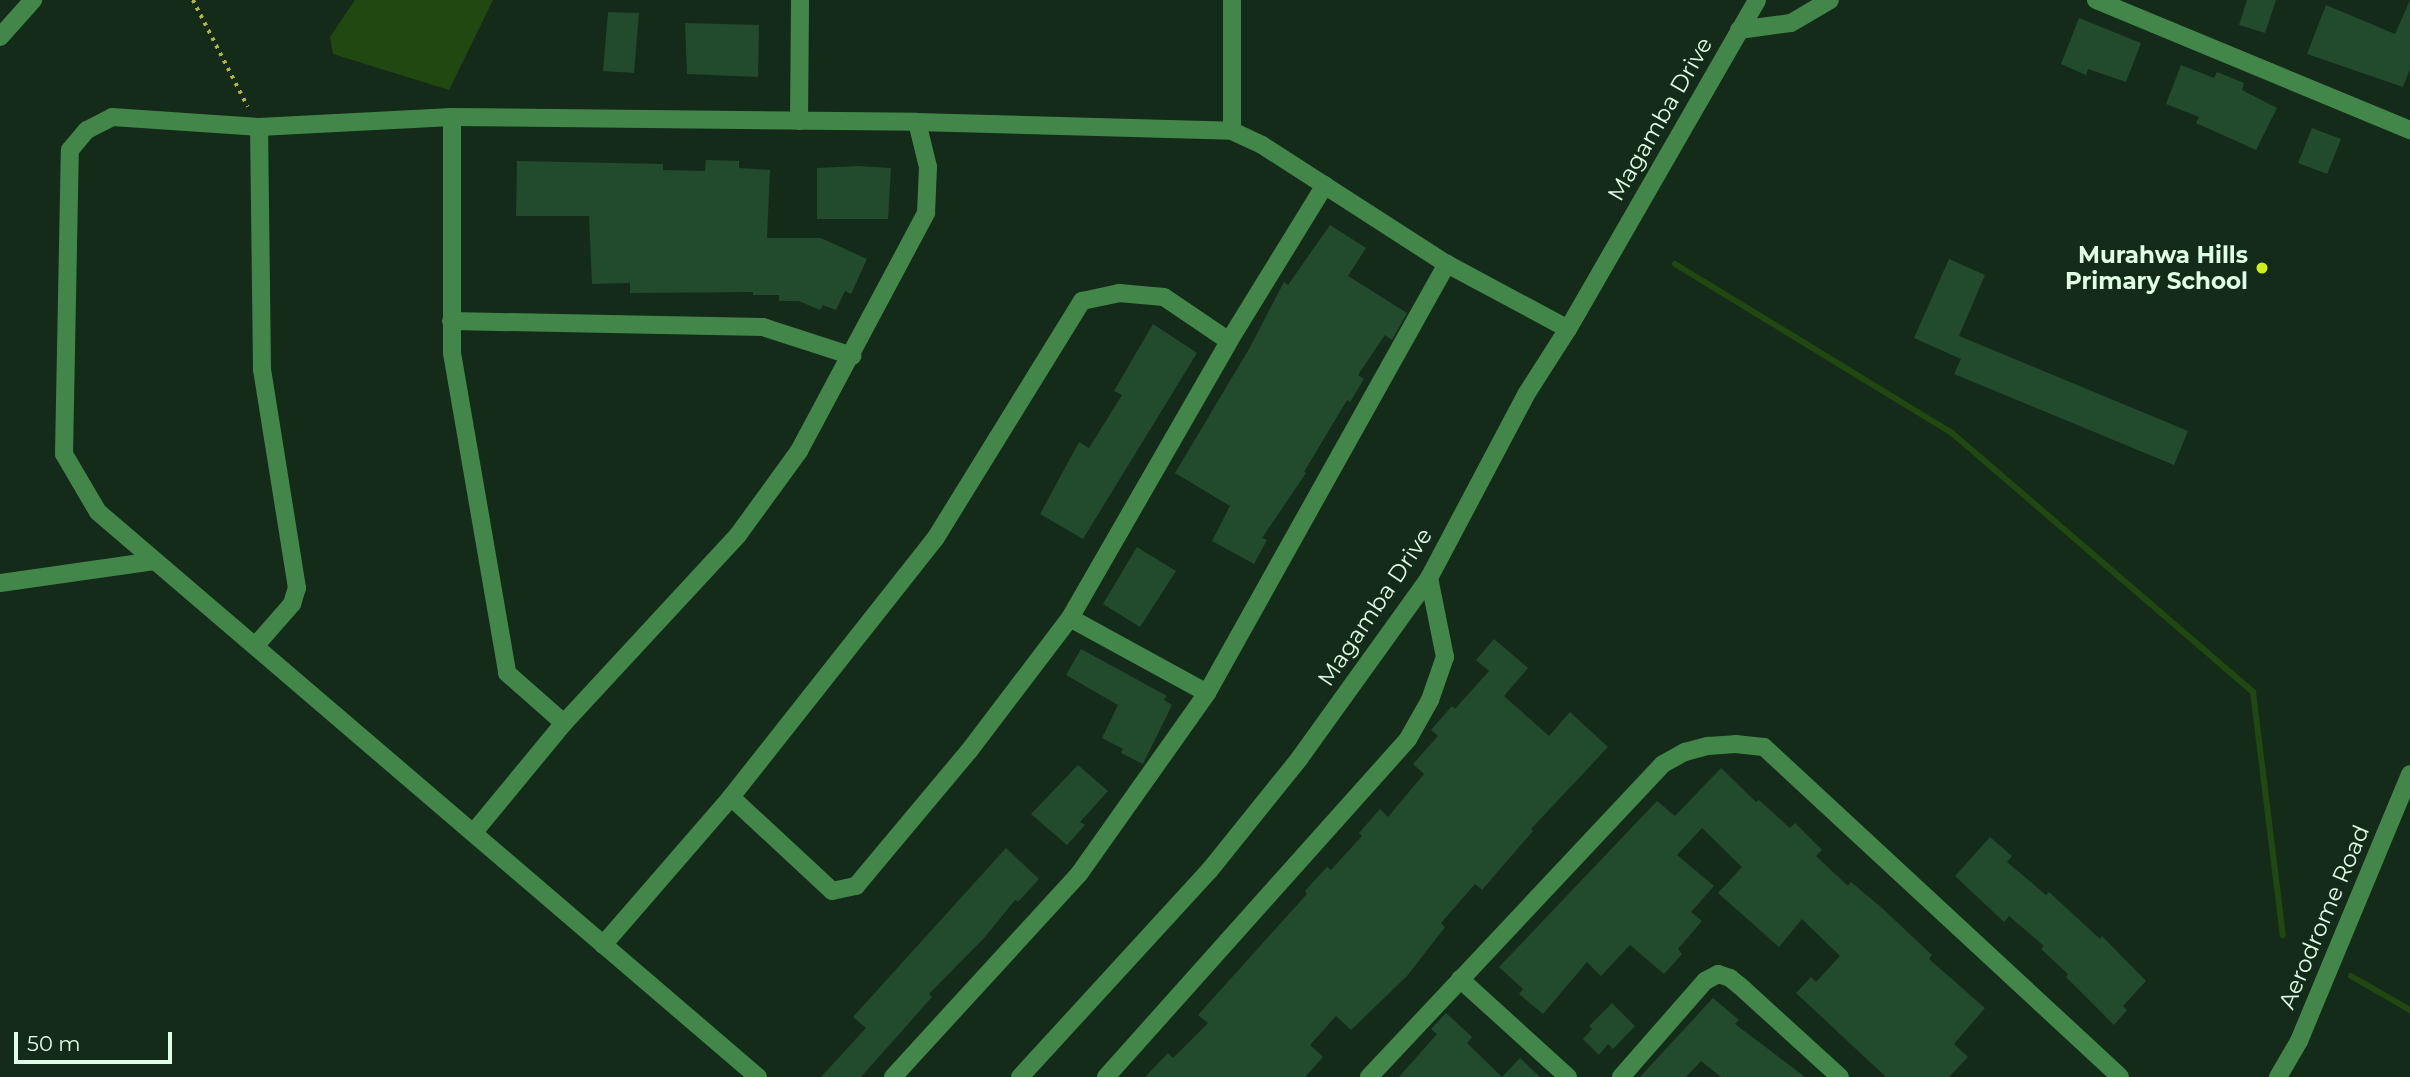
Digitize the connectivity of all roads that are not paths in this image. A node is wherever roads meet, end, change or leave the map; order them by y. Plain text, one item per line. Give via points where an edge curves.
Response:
1 (33, 0) edge
2 (800, 0) edge
3 (1232, 0) edge
4 (1757, 0) edge
5 (1830, 0) edge
6 (2096, 0) edge
7 (1739, 30) junction
8 (0, 37) edge
9 (452, 117) junction
10 (799, 121) junction
11 (917, 122) junction
12 (259, 128) junction
13 (2410, 130) edge
14 (1232, 131) junction
15 (1325, 185) junction
16 (1447, 264) junction
17 (450, 321) junction
18 (1568, 329) junction
19 (1229, 341) junction
20 (852, 356) junction
21 (154, 561) junction
22 (1429, 578) junction
23 (0, 583) edge
24 (1070, 618) junction
25 (256, 645) junction
26 (1207, 693) junction
27 (564, 723) junction
28 (2410, 774) edge
29 (731, 797) junction
30 (474, 832) junction
31 (603, 945) junction
32 (1460, 979) junction
33 (758, 1077) edge
34 (893, 1077) edge
35 (1020, 1077) edge
36 (1106, 1077) edge
37 (1369, 1077) edge
38 (1568, 1077) edge
39 (1621, 1077) edge
40 (1840, 1077) edge
41 (2120, 1077) edge
42 (2278, 1077) edge

1 - 8 street
2 - 10 street
3 - 14 street
4 - 7 street, Magamba Drive
5 - 7 street via 1791,23
6 - 13 street
7 - 18 street, Magamba Drive
9 - 10 street
9 - 12 street
9 - 17 street
10 - 11 street
11 - 14 street
11 - 20 street via 928,167 926,213
12 - 21 street via 111,117 87,130 70,150 64,454 98,512
12 - 25 street via 262,369 298,588 292,604
14 - 15 street
15 - 16 street
15 - 19 street
16 - 18 street
16 - 26 street
17 - 20 street via 763,327
17 - 27 street via 507,673
18 - 22 street, Magamba Drive via 1527,393
19 - 24 street
19 - 29 street via 1164,297 1119,293 1082,301 935,540
20 - 27 street via 799,451 738,535
21 - 23 street
21 - 25 street
22 - 35 street, Magamba Drive via 1299,759 1209,871
22 - 36 street via 1445,657 1430,700 1408,739
24 - 26 street
24 - 29 street via 969,751 862,880 849,889 832,891
25 - 30 street
26 - 34 street via 1079,874
27 - 30 street
28 - 42 street, Aerodrome Road via 2299,1041
29 - 31 street
30 - 31 street
31 - 33 street
32 - 37 street
32 - 38 street
32 - 41 street via 1663,764 1708,746 1764,747
39 - 40 street via 1705,981 1718,974 1740,986

